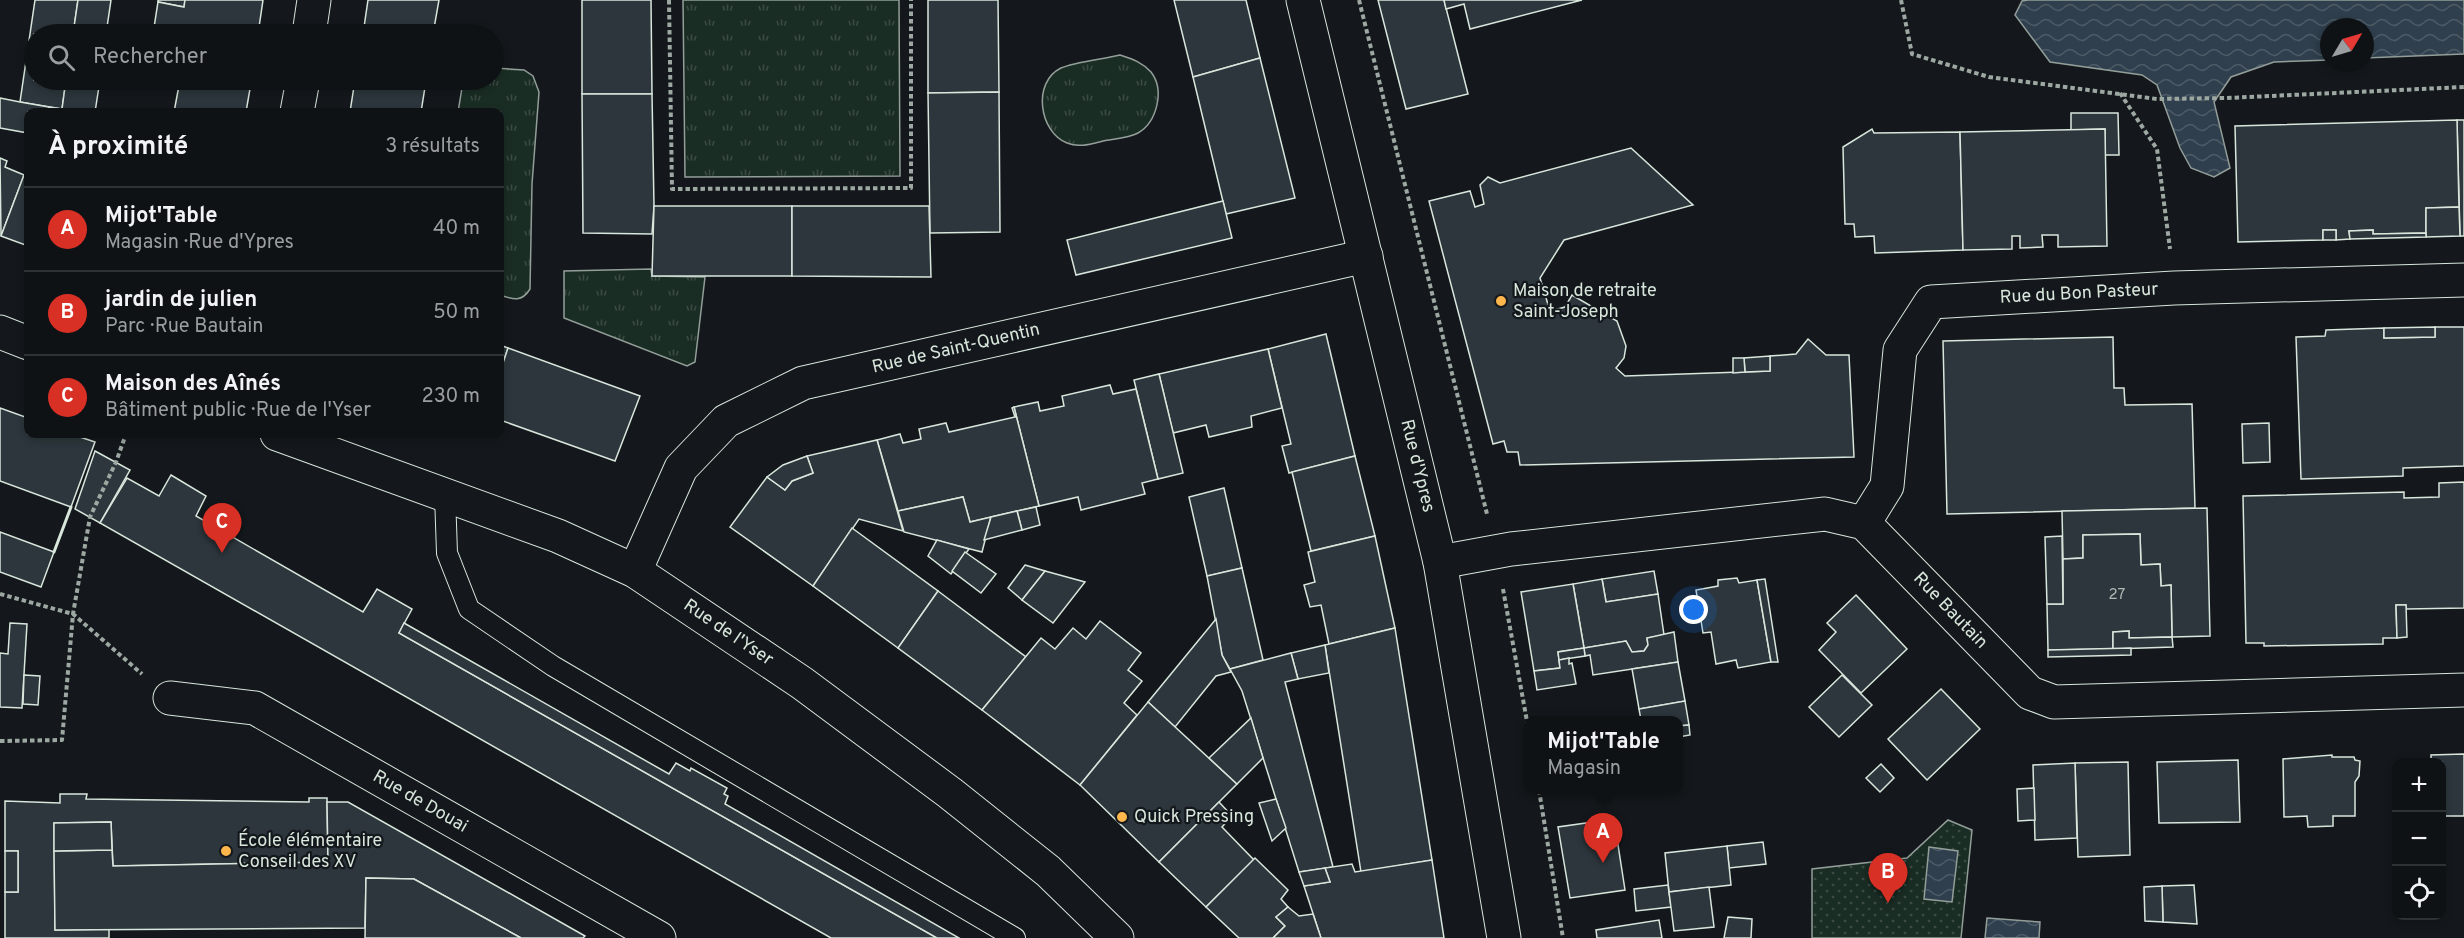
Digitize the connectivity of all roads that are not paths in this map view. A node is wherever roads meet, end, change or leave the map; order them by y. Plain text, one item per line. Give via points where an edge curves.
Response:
1 (314, 0) edge
2 (1303, 0) edge
3 (310, 24) edge
4 (301, 90) edge
5 (298, 108) edge
6 (1366, 256) junction
7 (2464, 280) edge
8 (0, 332) edge
9 (24, 341) edge
10 (288, 438) edge
11 (445, 495) junction
12 (1864, 523) junction
13 (1440, 562) junction
14 (634, 571) junction
15 (2464, 690) edge
16 (170, 698) road end
17 (659, 938) edge
18 (1015, 938) edge
19 (1117, 938) edge
20 (1504, 938) edge

1 - 3 street
2 - 6 street, Rue d'Ypres
4 - 5 street
6 - 13 street, Rue d'Ypres
6 - 14 street, Rue de Saint-Quentin via 803,383 726,421 681,468
7 - 12 street, Rue du Bon Pasteur via 2174,288 1931,302 1900,350 1887,486
8 - 9 street
10 - 11 street, Rue de l'Yser
11 - 14 street, Rue de l'Yser via 558,536
11 - 18 lane via 447,554 469,609 553,666
12 - 13 street via 1825,514 1496,551
12 - 15 street, Rue Bautain via 2030,693 2054,702
13 - 20 street, Rue d'Ypres
14 - 19 street, Rue de l'Yser via 802,683 950,793 1047,872
16 - 17 street, Rue de Douai via 255,708

